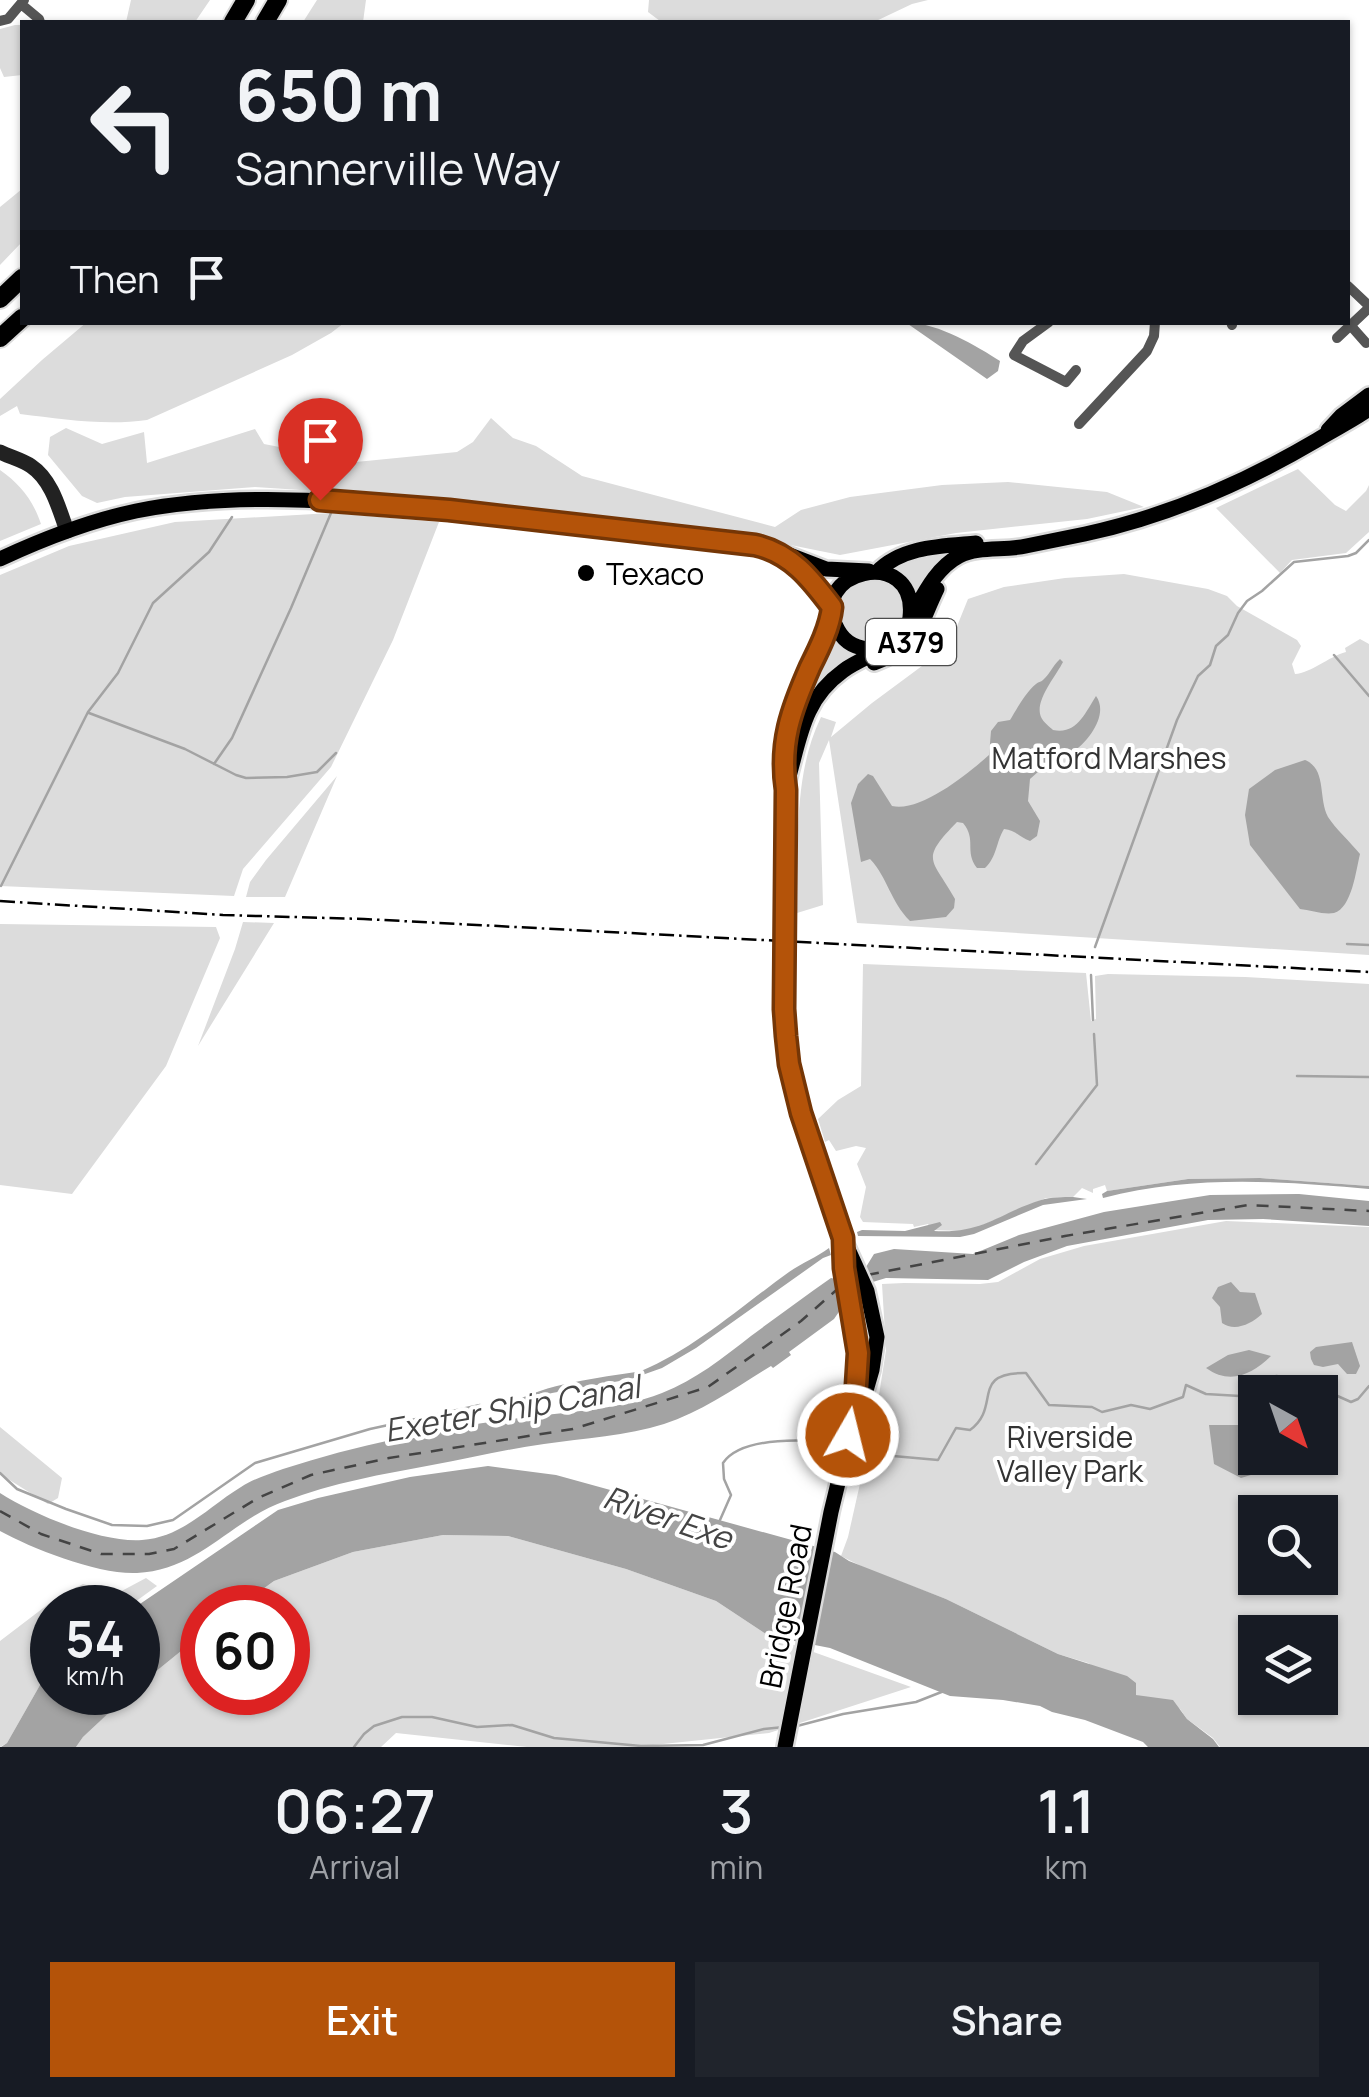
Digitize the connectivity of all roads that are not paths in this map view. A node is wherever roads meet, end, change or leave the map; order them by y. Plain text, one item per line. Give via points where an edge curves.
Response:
1 (22, 2) edge
2 (0, 21) edge
3 (20, 280) edge
4 (1350, 288) edge
5 (0, 299) edge
6 (1369, 307) edge
7 (20, 320) edge
8 (1044, 325) edge
9 (1154, 325) edge
10 (1350, 326) junction
11 (0, 338) edge
12 (1337, 338) dead end
13 (1366, 343) edge
14 (1076, 370) dead end
15 (1369, 396) edge
16 (1369, 408) edge
17 (1080, 424) dead end
18 (1322, 437) junction
19 (0, 452) edge
20 (67, 531) junction
21 (1048, 540) junction
22 (774, 550) junction
23 (996, 550) junction
24 (0, 559) edge
25 (873, 572) junction
26 (832, 610) junction
27 (909, 620) junction
28 (886, 647) junction
29 (806, 721) junction
30 (786, 790) junction
31 (852, 1272) junction
32 (854, 1417) junction
33 (786, 1743) edge

1 - 2 street
3 - 5 highway
4 - 6 street
6 - 10 street
7 - 11 highway
8 - 14 street via 1009,352 1066,382
9 - 17 street via 1148,351
10 - 12 street
10 - 13 street
15 - 18 main road, A379
16 - 18 main road, A379
18 - 21 main road, A379 via 1180,508
19 - 20 street via 42,476
20 - 22 main road via 172,506 320,500
20 - 24 main road
21 - 23 main road, A379
21 - 25 main road, A379 via 919,550
22 - 25 main road via 826,569
22 - 26 main road, A379 via 814,582
23 - 27 main road, A379 via 949,562
23 - 29 main road, A379 via 951,569 909,644 842,680
25 - 26 main road, A379 via 846,581
25 - 27 main road, A379 via 894,578 905,590
26 - 28 main road, A379 via 851,644
26 - 30 main road, Bridge Road / A379 via 790,718 782,765
27 - 28 main road, A379
28 - 29 main road, A379 via 830,682 811,703
29 - 30 main road, A379
30 - 31 main road, Bridge Road / A379, bridge via 789,1064
31 - 32 main road, Bridge Road / A379
31 - 32 main road, Bridge Road / A379 via 867,1291 877,1337
32 - 33 main road, Bridge Road / A379

